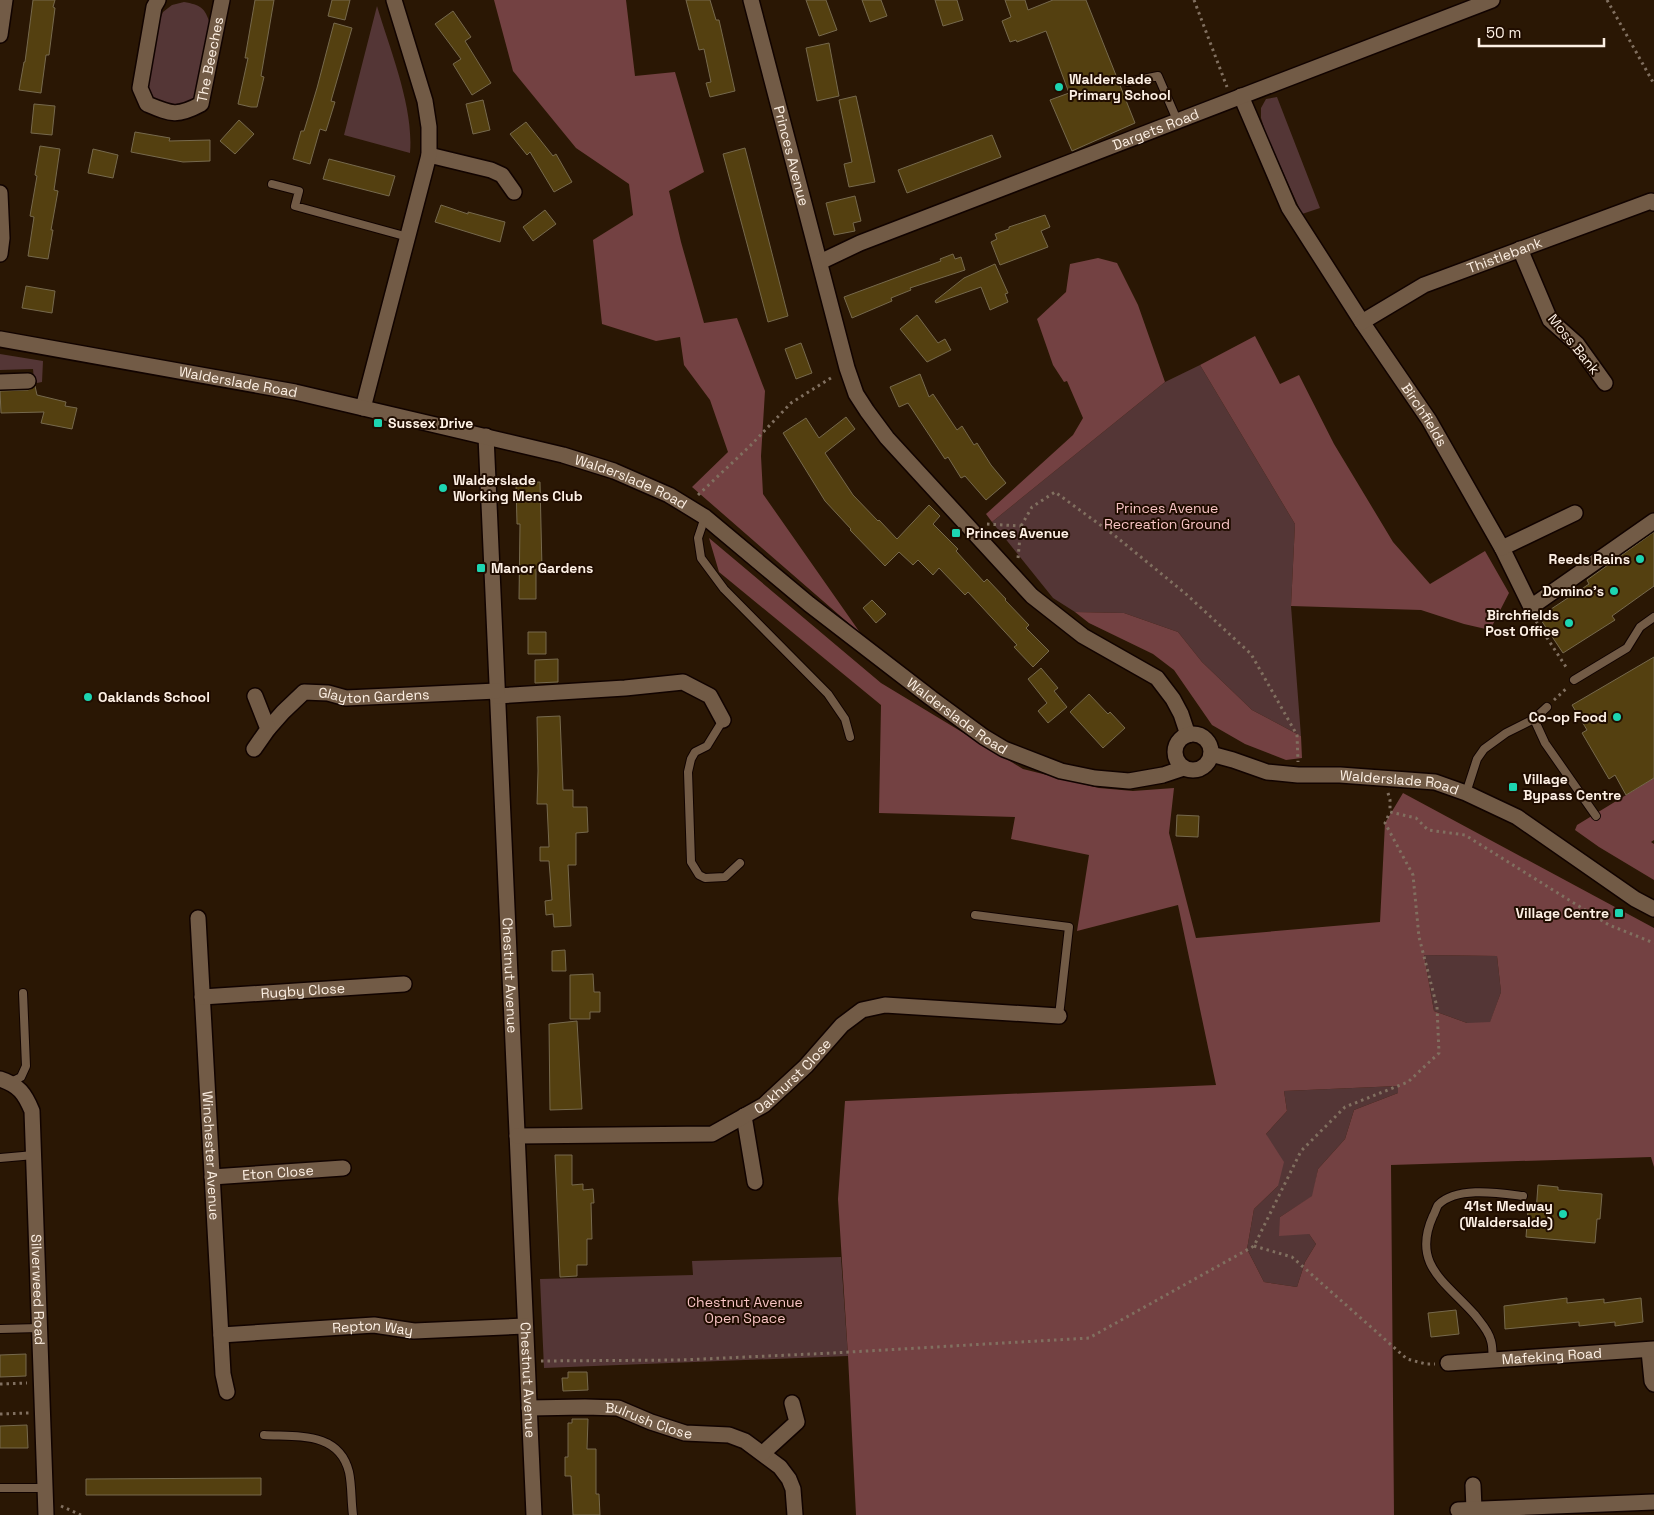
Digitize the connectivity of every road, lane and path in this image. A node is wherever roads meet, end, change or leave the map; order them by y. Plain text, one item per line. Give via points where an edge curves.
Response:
1 (5, 0) edge
2 (158, 0) edge
3 (222, 0) edge
4 (394, 0) edge
5 (751, 0) edge
6 (1194, 0) edge
7 (1492, 0) edge
8 (1607, 0) edge
9 (0, 36) edge
10 (1128, 82) dead end
11 (1654, 84) edge
12 (1236, 98) junction
13 (1177, 120) junction
14 (429, 155) junction
15 (272, 184) dead end
16 (514, 192) dead end
17 (0, 193) edge
18 (1653, 202) edge
19 (408, 237) junction
20 (1520, 250) junction
21 (0, 254) edge
22 (820, 262) junction
23 (1362, 322) junction
24 (0, 339) edge
25 (847, 368) junction
26 (28, 381) dead end
27 (0, 382) edge
28 (1604, 383) dead end
29 (363, 408) junction
30 (486, 436) junction
31 (687, 506) junction
32 (1575, 513) dead end
33 (705, 517) junction
34 (1654, 521) edge
35 (964, 522) junction
36 (1021, 526) junction
37 (1502, 548) junction
38 (1018, 561) dead end
39 (1530, 606) junction
40 (1654, 617) edge
41 (1574, 680) junction
42 (497, 693) junction
43 (255, 696) dead end
44 (1547, 707) joint
45 (1534, 719) junction
46 (723, 720) joint
47 (268, 729) junction
48 (1188, 735) junction
49 (850, 737) dead end
50 (254, 749) dead end
51 (1211, 754) junction
52 (1184, 768) junction
53 (1298, 775) junction
54 (1466, 793) junction
55 (1390, 800) dead end
56 (1390, 812) junction
57 (1596, 816) dead end
58 (740, 864) dead end
59 (1654, 910) edge
60 (975, 915) dead end
61 (198, 918) dead end
62 (1654, 943) edge
63 (404, 984) dead end
64 (23, 993) dead end
65 (202, 998) junction
66 (1059, 1016) joint
67 (5, 1081) edge
68 (744, 1116) junction
69 (517, 1136) junction
70 (34, 1155) junction
71 (0, 1158) edge
72 (343, 1168) dead end
73 (212, 1177) junction
74 (755, 1182) dead end
75 (1523, 1196) dead end
76 (1254, 1246) junction
77 (525, 1326) junction
78 (39, 1328) junction
79 (0, 1330) edge
80 (221, 1335) junction
81 (1652, 1350) edge
82 (1493, 1360) junction
83 (528, 1362) junction
84 (1448, 1363) joint
85 (41, 1382) junction
86 (0, 1384) edge
87 (1654, 1384) edge
88 (227, 1392) dead end
89 (792, 1403) dead end
90 (529, 1408) junction
91 (42, 1412) junction
92 (0, 1414) edge
93 (264, 1435) dead end
94 (763, 1453) junction
95 (1474, 1485) dead end
96 (0, 1488) edge
97 (44, 1488) junction
98 (1654, 1502) edge
99 (1474, 1509) junction
100 (1458, 1510) dead end
101 (46, 1515) edge
102 (353, 1515) edge
103 (534, 1515) edge
104 (795, 1515) edge

1 - 9 street
2 - 3 street, The Beeches via 154,7 140,88 147,104 166,112 185,113 201,104
4 - 14 street via 425,101
5 - 22 street, Princes Avenue
6 - 12 path
7 - 12 street, Dargets Road
8 - 11 path
10 - 13 lane via 1158,76
12 - 13 street, Dargets Road
12 - 23 street, Birchfields via 1289,208
13 - 22 street, Dargets Road via 860,243
14 - 16 street via 491,170 502,175
14 - 19 street
15 - 19 lane via 299,191 295,206
17 - 21 street
18 - 20 street, Thistlebank
19 - 29 street
20 - 23 street, Thistlebank via 1424,285
20 - 28 street, Moss Bank via 1550,320 1577,344
22 - 25 street, Princes Avenue
23 - 37 street, Birchfields via 1429,420
24 - 29 street, Walderslade Road via 261,385
25 - 31 path via 791,403
25 - 35 street, Princes Avenue via 856,394 867,411
26 - 27 street
29 - 30 street, Walderslade Road
30 - 31 street, Walderslade Road via 614,471
30 - 42 street, Chestnut Avenue
31 - 33 street, Walderslade Road
32 - 37 street
33 - 49 lane via 698,538 701,558 724,589 828,694 845,719
33 - 52 street, Walderslade Road via 809,604 924,693 1004,749 1061,770 1095,778 1129,781
34 - 39 street
35 - 36 path
35 - 48 street, Princes Avenue via 1032,596 1061,620 1158,678 1181,714
36 - 38 path
36 - 53 path via 1032,507 1055,492 1186,594 1252,654 1297,735
37 - 39 street, Birchfields
39 - 41 path
40 - 41 lane via 1640,627 1627,648
41 - 44 path
42 - 46 street via 625,688 683,682 710,696
42 - 47 street, Glayton Gardens via 346,698 304,692
42 - 69 street, Chestnut Avenue
43 - 47 street
44 - 45 lane, Walderslade Road
45 - 54 lane, Walderslade Road via 1484,749 1477,759
45 - 57 lane via 1546,743
46 - 58 lane via 706,746 695,752 688,772 691,862 699,875 705,878 726,877
47 - 50 street, Glayton Gardens
48 - 51 street via 1205,738
48 - 52 street via 1179,741 1175,753
51 - 52 street via 1201,768
51 - 53 street, Walderslade Road via 1267,772
53 - 54 street, Walderslade Road via 1436,782
54 - 59 street via 1516,817
55 - 56 path
56 - 62 path via 1416,818 1428,830 1465,835 1609,926
56 - 76 path via 1385,822 1412,875 1419,937 1438,1007 1439,1053 1408,1082 1345,1107 1301,1151
60 - 66 lane via 1069,927
61 - 65 street, Winchester Avenue
63 - 65 street, Rugby Close
64 - 67 lane via 26,1066 20,1077
65 - 73 street, Winchester Avenue
66 - 68 street, Oakhurst Close via 885,1005 862,1010 842,1025 806,1066 764,1105
67 - 70 street, Silverweed Road via 25,1095 32,1112
68 - 69 street, Oakhurst Close via 712,1134
68 - 74 street
69 - 77 street, Chestnut Avenue
70 - 71 lane
70 - 78 street, Silverweed Road
72 - 73 street, Eton Close
73 - 80 street, Winchester Avenue
75 - 82 lane via 1489,1192 1458,1194 1438,1206 1429,1225 1426,1244 1430,1266 1484,1326 1492,1341
76 - 83 path via 1089,1338 691,1360
76 - 84 path via 1292,1257 1407,1359 1426,1364
77 - 80 street, Repton Way via 414,1331 374,1325
77 - 83 street, Chestnut Avenue
78 - 79 lane
78 - 85 street, Silverweed Road
80 - 88 street, Winchester Avenue
81 - 82 street, Mafeking Road
81 - 87 street
82 - 84 street, Mafeking Road
83 - 90 street, Chestnut Avenue
85 - 86 path
85 - 91 street, Silverweed Road
89 - 94 street via 797,1422
90 - 94 street, Bulrush Close via 618,1408 685,1433 729,1435
90 - 103 street, Chestnut Avenue
91 - 92 path
91 - 97 street, Silverweed Road
93 - 102 lane via 317,1438 330,1444 342,1456 349,1472
94 - 104 street, Bulrush Close via 780,1467 789,1480
95 - 99 street
96 - 97 lane
97 - 101 street, Silverweed Road
98 - 99 street
99 - 100 street

